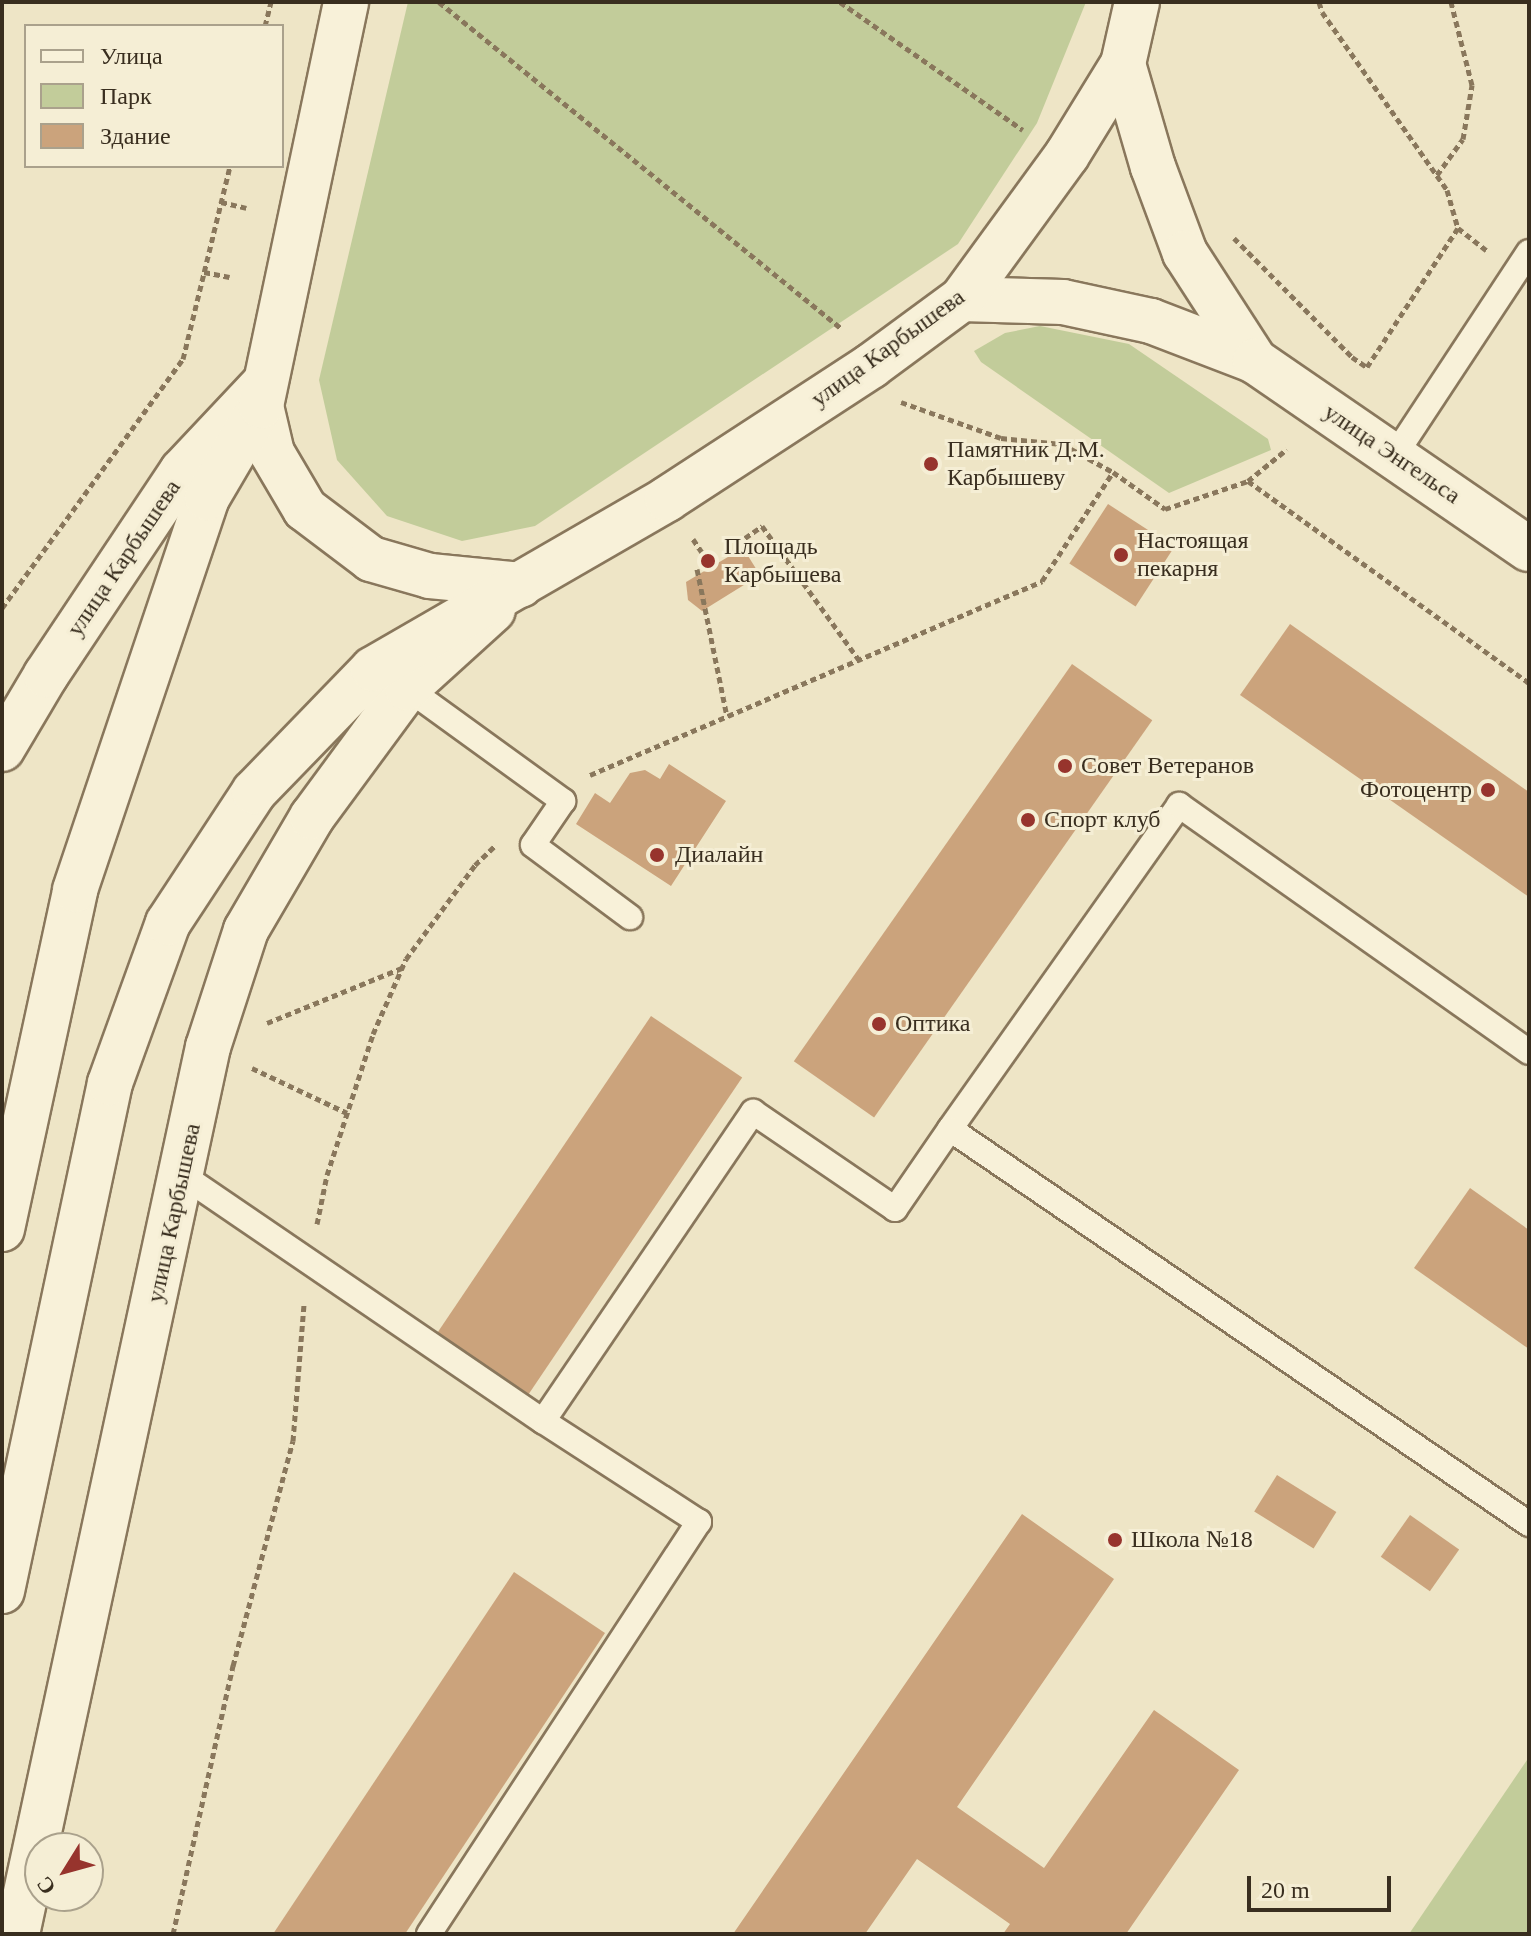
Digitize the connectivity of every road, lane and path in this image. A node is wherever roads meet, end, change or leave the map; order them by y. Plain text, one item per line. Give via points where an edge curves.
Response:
1 (271, 2) edge
2 (346, 2) edge
3 (439, 2) edge
4 (840, 2) edge
5 (1137, 2) edge
6 (1319, 2) edge
7 (1451, 2) edge
8 (266, 24) edge
9 (1123, 64) junction
10 (1023, 130) dead end
11 (230, 168) edge
12 (1437, 175) junction
13 (221, 202) junction
14 (246, 208) dead end
15 (1458, 228) junction
16 (1233, 236) dead end
17 (1529, 252) edge
18 (204, 272) junction
19 (1515, 274) junction
20 (230, 277) dead end
21 (962, 299) junction
22 (842, 329) dead end
23 (1255, 361) junction
24 (264, 394) junction
25 (900, 402) dead end
26 (1287, 449) dead end
27 (1395, 455) junction
28 (1113, 472) junction
29 (1248, 481) junction
30 (745, 538) dead end
31 (1529, 549) edge
32 (697, 569) dead end
33 (521, 585) junction
34 (2, 608) edge
35 (859, 660) junction
36 (1529, 683) edge
37 (407, 688) junction
38 (727, 716) junction
39 (2, 749) edge
40 (553, 791) junction
41 (497, 844) dead end
42 (630, 917) dead end
43 (403, 968) junction
44 (208, 1047) junction
45 (1529, 1052) edge
46 (347, 1113) junction
47 (950, 1129) junction
48 (182, 1175) junction
49 (2, 1229) edge
50 (310, 1262) junction
51 (543, 1421) junction
52 (1529, 1524) edge
53 (2, 1591) edge
54 (17, 1934) edge
55 (173, 1934) edge
56 (429, 1934) edge

1 - 8 path
2 - 24 street, улица Карбышева
3 - 22 path
4 - 10 path
5 - 9 street, улица Карбышева
6 - 12 path
7 - 12 path via 1472,85 1463,139
9 - 21 street, улица Карбышева via 1067,155
9 - 23 street, улица Энгельса via 1185,253
11 - 13 path
12 - 15 path
13 - 14 path
13 - 18 path
15 - 16 path via 1367,367
15 - 19 path
17 - 19 lane
18 - 20 path
18 - 34 path via 183,359
19 - 27 lane
21 - 23 street, улица Энгельса via 1063,302 1151,321
21 - 33 street, улица Карбышева via 871,366 667,499
23 - 27 street, улица Энгельса
24 - 33 street, улица Карбышева via 272,453 305,509 371,559 430,576
24 - 39 street, улица Карбышева via 182,471
24 - 49 street, улица Карбышева via 207,498 75,890
25 - 28 path via 1001,438 1062,444
26 - 29 path
27 - 31 street, улица Энгельса
28 - 29 path via 1165,509
28 - 35 path via 1042,581
29 - 36 path
30 - 35 path via 762,526
32 - 38 path
33 - 37 street, улица Карбышева
33 - 53 street, улица Карбышева via 373,669 254,792 168,923 110,1083
35 - 38 path
37 - 40 lane
37 - 44 street, улица Карбышева via 312,817 246,930
38 - 40 path
40 - 42 lane via 563,801 533,845
41 - 43 path via 475,865
43 - 44 path
43 - 46 path via 373,1034
44 - 46 path
44 - 48 street, улица Карбышева
45 - 47 lane via 1179,805
46 - 50 path via 327,1175
47 - 51 lane via 895,1209 753,1112
47 - 52 lane
48 - 50 lane
48 - 54 street, улица Карбышева
50 - 51 lane
50 - 55 path via 293,1441 233,1666
51 - 56 lane via 699,1522

